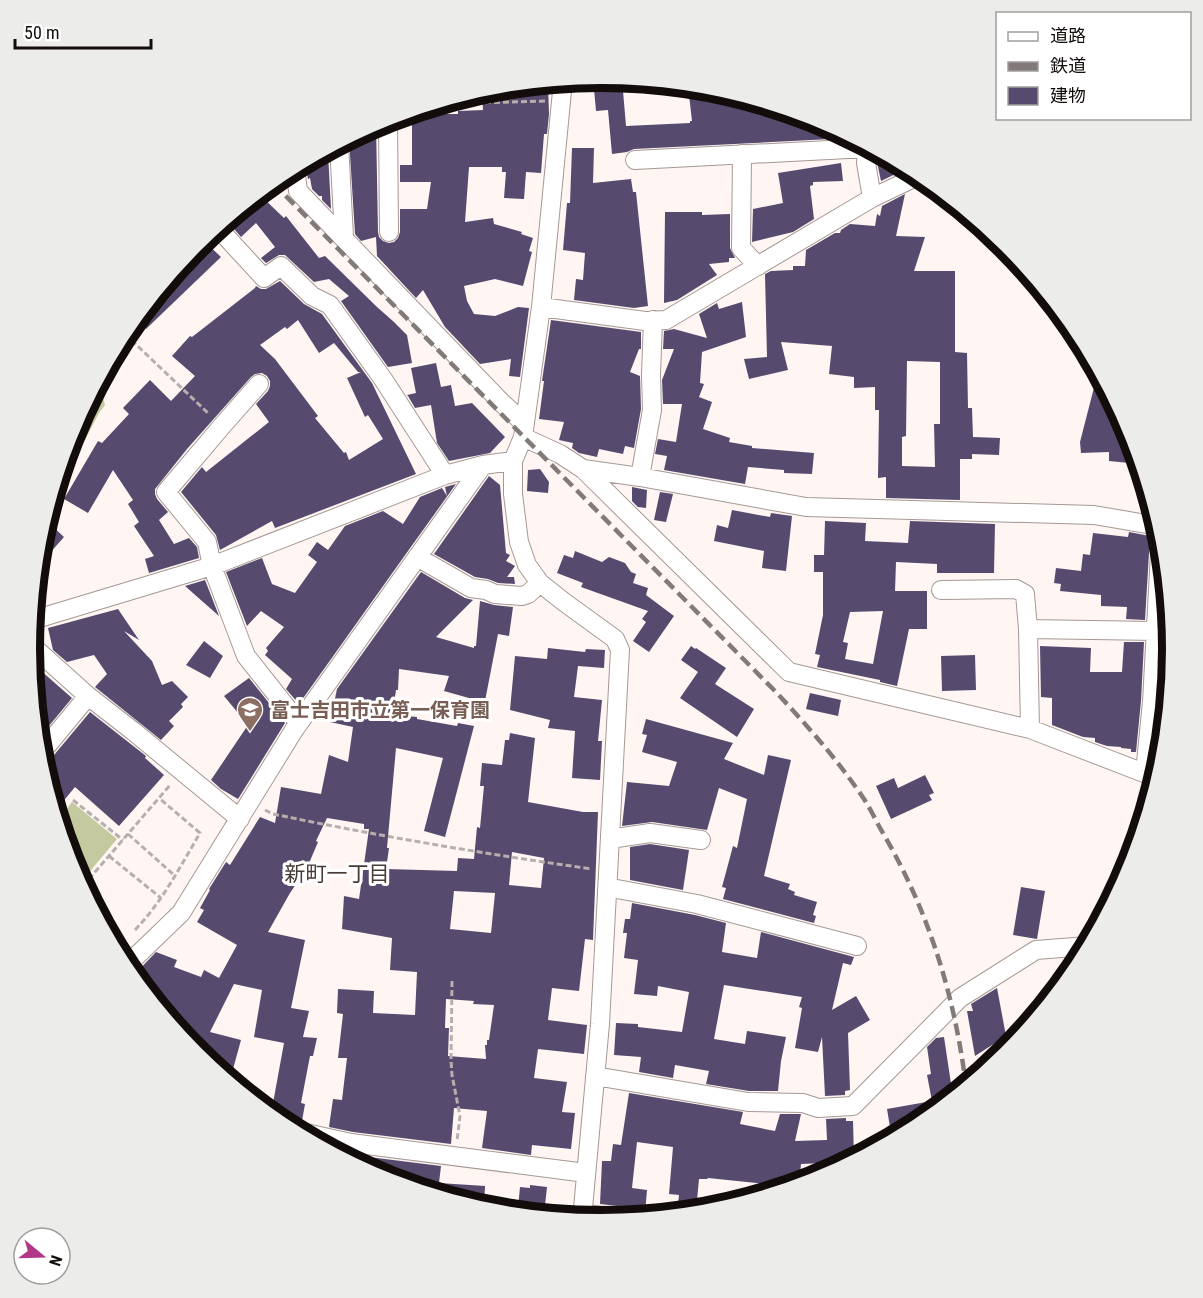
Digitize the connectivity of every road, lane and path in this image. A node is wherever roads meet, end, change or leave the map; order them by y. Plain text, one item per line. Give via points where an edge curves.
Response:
1 (563, 89) edge
2 (562, 101) junction
3 (473, 103) edge
4 (388, 131) edge
5 (853, 148) edge
6 (339, 153) edge
7 (742, 154) junction
8 (867, 155) edge
9 (635, 160) dead end
10 (296, 179) edge
11 (909, 180) edge
12 (872, 198) junction
13 (389, 232) dead end
14 (224, 234) edge
15 (344, 237) junction
16 (758, 266) junction
17 (541, 307) junction
18 (653, 320) junction
19 (132, 341) edge
20 (260, 384) dead end
21 (222, 426) junction
22 (524, 431) junction
23 (513, 461) junction
24 (483, 465) junction
25 (584, 469) junction
26 (445, 475) junction
27 (640, 477) junction
28 (1148, 524) edge
29 (417, 557) junction
30 (212, 566) junction
31 (1159, 582) edge
32 (540, 583) junction
33 (941, 590) dead end
34 (42, 617) edge
35 (1028, 629) junction
36 (1156, 631) junction
37 (40, 653) edge
38 (88, 696) junction
39 (300, 723) junction
40 (1030, 729) junction
41 (49, 744) edge
42 (1151, 761) edge
43 (182, 771) junction
44 (1148, 775) edge
45 (159, 798) junction
46 (73, 800) dead end
47 (250, 801) junction
48 (240, 819) junction
49 (128, 834) junction
50 (610, 839) junction
51 (123, 840) junction
52 (700, 840) dead end
53 (109, 856) junction
54 (609, 871) junction
55 (175, 876) junction
56 (90, 878) edge
57 (607, 890) junction
58 (161, 898) junction
59 (133, 932) dead end
60 (857, 946) dead end
61 (1077, 947) edge
62 (134, 959) edge
63 (452, 981) dead end
64 (595, 1076) junction
65 (325, 1137) edge
66 (455, 1156) junction
67 (586, 1173) junction
68 (583, 1209) edge

1 - 2 street
2 - 3 path
2 - 17 street
4 - 13 street
5 - 7 street
6 - 15 street
7 - 9 street
7 - 16 street via 741,248
8 - 12 street
10 - 15 street via 298,191
11 - 12 street
12 - 16 street
14 - 26 street via 264,278 280,266 312,296 330,305
15 - 22 street
16 - 18 street via 666,320
17 - 18 street
17 - 22 street
18 - 27 street via 652,410
19 - 21 path
20 - 21 street
21 - 30 street via 166,492 207,542
22 - 23 street
22 - 25 street
23 - 24 street
23 - 32 street via 519,542 527,565
24 - 26 street
24 - 29 street
25 - 27 street
25 - 40 street via 789,672
26 - 30 street
27 - 28 street via 806,507 1094,515
29 - 32 street via 471,588 495,594 522,596
29 - 39 street
30 - 34 street
30 - 39 street via 246,656
31 - 36 street
32 - 50 street via 615,639 620,650
33 - 35 street via 1016,589 1025,594
35 - 36 street
35 - 40 street
36 - 42 street
37 - 38 street
38 - 41 street
38 - 43 street
39 - 47 street
40 - 44 street
43 - 45 path
43 - 48 street
45 - 49 path
45 - 55 path via 200,833
46 - 51 path
47 - 48 street
47 - 54 path via 273,814 349,830
48 - 62 street via 181,913
49 - 51 path
49 - 55 path
50 - 52 street via 650,833
50 - 54 street
51 - 53 path
53 - 56 path
53 - 58 path
54 - 57 street
55 - 58 path
57 - 60 street via 697,904
57 - 64 street
58 - 59 path
61 - 64 street via 1036,950 960,998 853,1106 818,1108 802,1103 748,1102
63 - 66 path via 451,1060 460,1116
64 - 67 street
65 - 66 street
66 - 67 street
67 - 68 street

